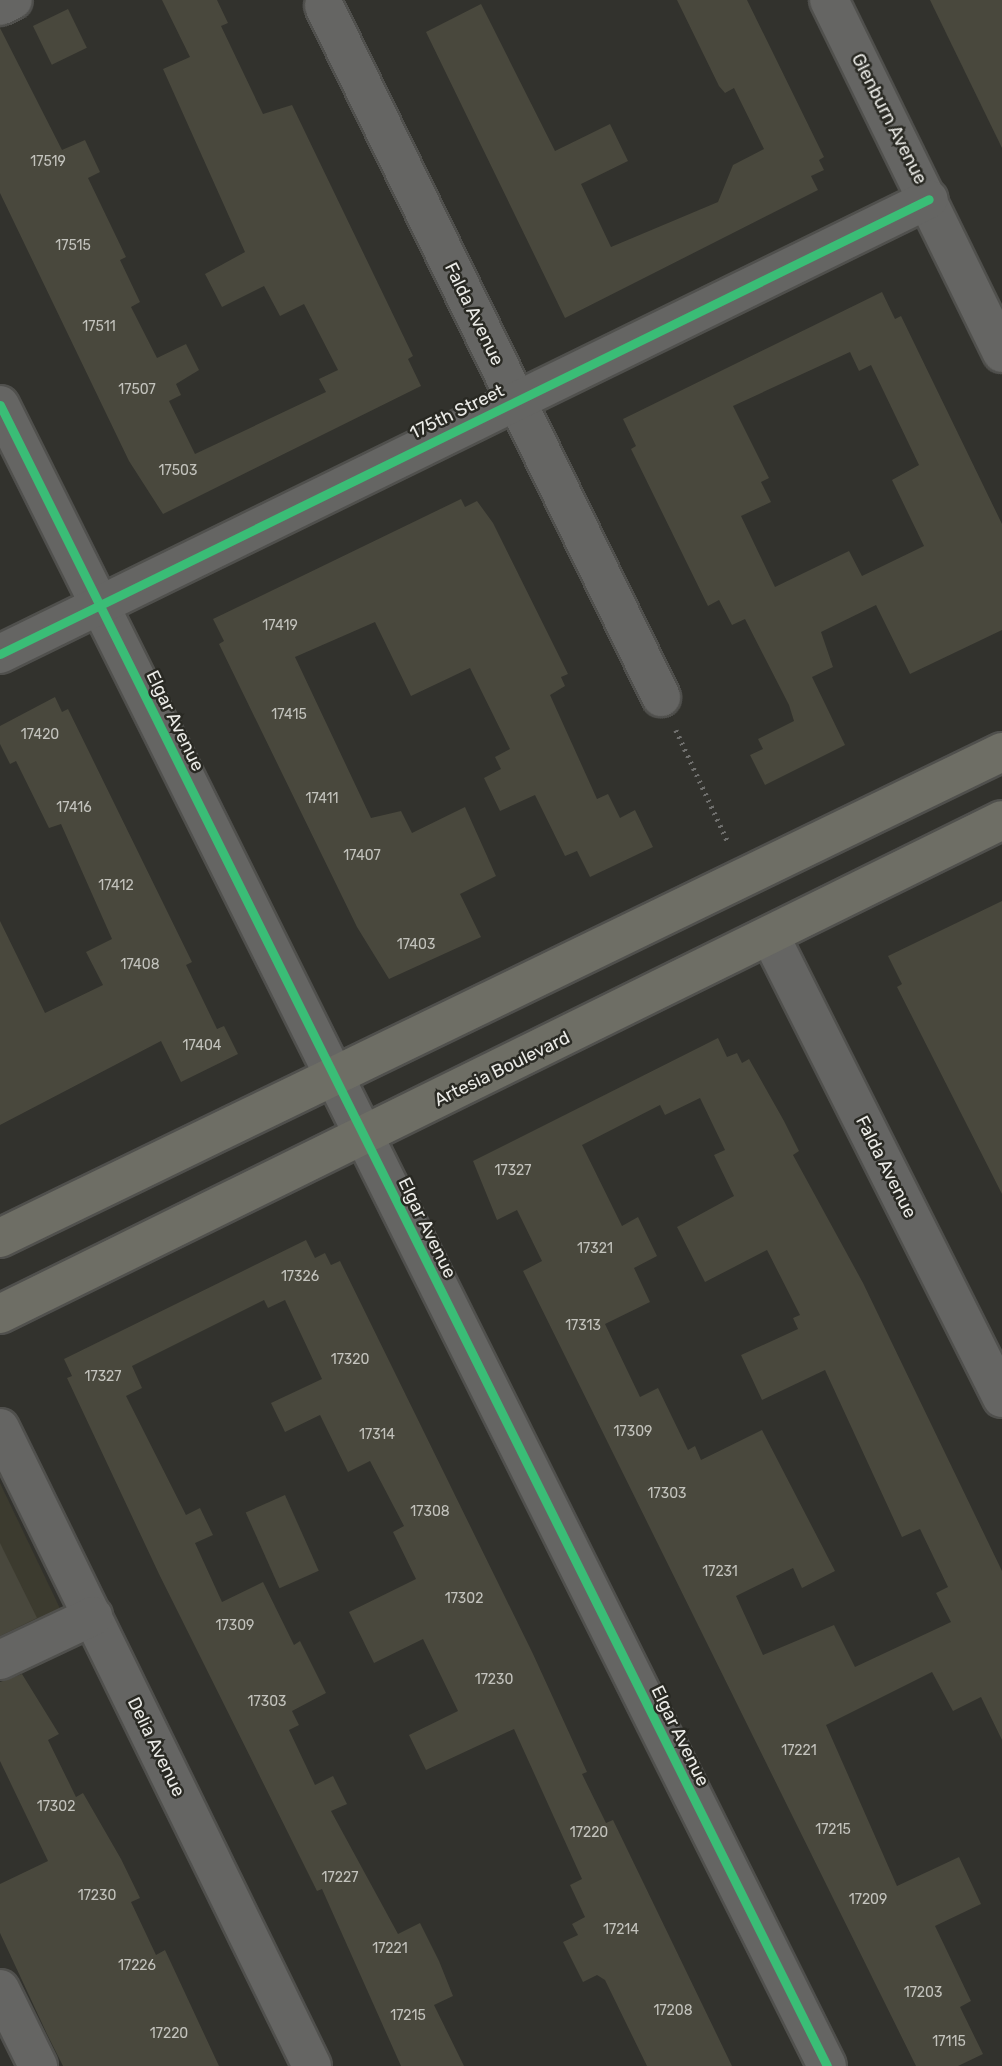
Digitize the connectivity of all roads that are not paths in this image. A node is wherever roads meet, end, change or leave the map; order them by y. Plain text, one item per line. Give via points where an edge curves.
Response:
1 (13, 0) edge
2 (829, 0) edge
3 (0, 6) edge
4 (324, 6) dead end
5 (929, 199) junction
6 (1002, 353) edge
7 (517, 401) junction
8 (0, 405) edge
9 (100, 605) junction
10 (0, 654) edge
11 (661, 697) road end
12 (1002, 752) edge
13 (1002, 820) edge
14 (770, 936) junction
15 (333, 1075) junction
16 (364, 1137) junction
17 (0, 1238) edge
18 (0, 1314) edge
19 (1002, 1398) edge
20 (0, 1428) edge
21 (93, 1616) junction
22 (0, 1660) edge
23 (0, 1989) edge
24 (38, 2066) edge
25 (313, 2066) edge
26 (827, 2066) edge

1 - 3 street
2 - 5 street, Glenburn Avenue
4 - 7 street, Falda Avenue
5 - 6 street, Glenburn Avenue
5 - 7 street, 175th Street
7 - 9 street, 175th Street
7 - 11 street, Falda Avenue
8 - 9 street, Elgar Avenue
9 - 10 street, 175th Street
9 - 15 street, Elgar Avenue
12 - 15 main road
13 - 14 main road, Artesia Boulevard
14 - 16 main road, Artesia Boulevard
14 - 19 street, Falda Avenue
15 - 16 street, Elgar Avenue
15 - 17 main road
16 - 18 main road, Artesia Boulevard
16 - 26 street, Elgar Avenue
20 - 21 street, Delia Avenue
21 - 22 street
21 - 25 street, Delia Avenue
23 - 24 street

